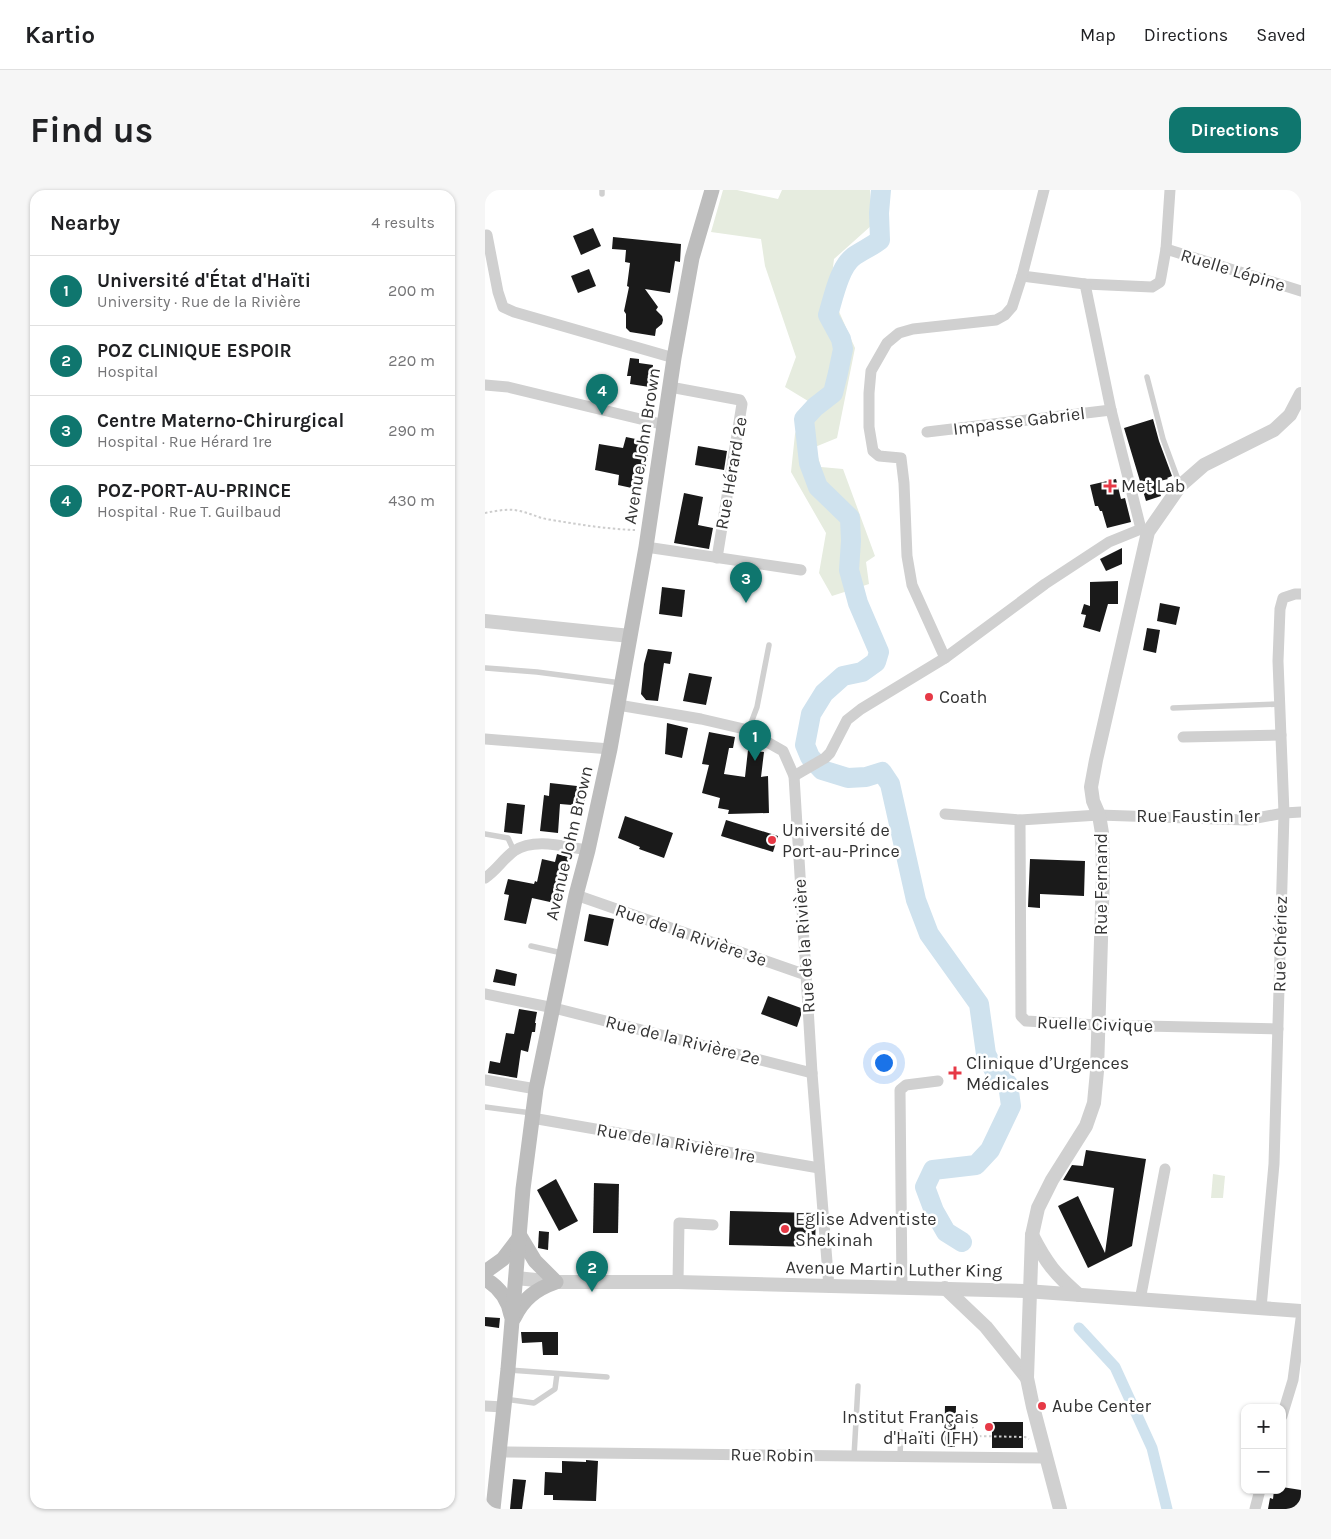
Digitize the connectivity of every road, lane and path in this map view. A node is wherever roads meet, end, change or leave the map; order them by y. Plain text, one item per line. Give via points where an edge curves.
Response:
1 (712, 190) edge
2 (1045, 190) edge
3 (1170, 190) edge
4 (487, 235) dead end
5 (1166, 249) junction
6 (1022, 276) junction
7 (1085, 284) junction
8 (1301, 291) edge
9 (675, 358) junction
10 (1147, 377) dead end
11 (485, 385) edge
12 (670, 387) junction
13 (1301, 394) edge
14 (1111, 410) junction
15 (665, 425) junction
16 (927, 432) dead end
17 (1180, 486) junction
18 (485, 513) edge
19 (1144, 530) junction
20 (649, 531) junction
21 (646, 548) junction
22 (717, 558) junction
23 (801, 570) dead end
24 (1301, 594) edge
25 (485, 621) edge
26 (630, 636) junction
27 (769, 645) dead end
28 (945, 658) junction
29 (486, 668) edge
30 (621, 683) junction
31 (1280, 704) junction
32 (618, 705) junction
33 (1173, 708) dead end
34 (748, 731) junction
35 (1281, 735) junction
36 (1183, 737) dead end
37 (485, 739) edge
38 (610, 749) junction
39 (794, 776) junction
40 (1301, 812) edge
41 (1284, 813) junction
42 (945, 814) dead end
43 (1099, 814) junction
44 (1021, 820) junction
45 (485, 834) edge
46 (588, 850) junction
47 (514, 851) junction
48 (485, 878) edge
49 (576, 895) junction
50 (531, 946) dead end
51 (564, 954) junction
52 (807, 975) junction
53 (485, 994) edge
54 (554, 1008) junction
55 (1099, 1025) junction
56 (1278, 1029) junction
57 (812, 1074) junction
58 (485, 1080) edge
59 (938, 1081) dead end
60 (536, 1089) junction
61 (485, 1107) edge
62 (532, 1116) junction
63 (819, 1168) junction
64 (1165, 1169) dead end
65 (713, 1225) dead end
66 (1032, 1235) junction
67 (520, 1236) junction
68 (485, 1276) edge
69 (516, 1278) junction
70 (556, 1282) junction
71 (679, 1282) junction
72 (829, 1286) junction
73 (902, 1288) junction
74 (945, 1288) junction
75 (1029, 1291) junction
76 (1079, 1294) junction
77 (1141, 1300) junction
78 (1261, 1308) junction
79 (1301, 1311) edge
80 (1301, 1319) edge
81 (512, 1320) junction
82 (508, 1369) junction
83 (557, 1374) junction
84 (607, 1377) dead end
85 (1027, 1378) junction
86 (858, 1386) dead end
87 (504, 1403) junction
88 (1286, 1404) edge
89 (485, 1406) edge
90 (973, 1412) dead end
91 (901, 1432) dead end
92 (1041, 1441) junction
93 (499, 1452) junction
94 (854, 1456) junction
95 (901, 1456) junction
96 (1046, 1458) junction
97 (1259, 1494) edge
98 (493, 1509) edge
99 (1059, 1509) edge
100 (1255, 1509) edge

1 - 9 main road, Avenue John Brown via 692,258
2 - 6 street
3 - 5 street
4 - 9 street via 503,307
5 - 7 street via 1160,282 1156,286
5 - 8 street, Ruelle Lépine
6 - 7 street
6 - 28 street via 1012,307 1005,315 996,320 899,333 887,342 871,371 869,427 873,451 879,456 901,458 912,585
7 - 14 street
9 - 12 main road, Avenue John Brown
10 - 17 lane via 1163,439
11 - 15 street via 508,387
12 - 15 main road, Avenue John Brown
12 - 22 street, Rue Hérard 2e via 740,400 743,404
13 - 17 street, Rue Fernand via 1290,415 1274,430 1204,465
14 - 16 street, Impasse Gabriel
14 - 19 street
15 - 20 main road, Avenue John Brown
17 - 19 street, Rue Fernand
18 - 20 path via 519,510 537,517 607,529
19 - 28 street via 1109,542
19 - 43 street, Rue Fernand via 1091,786
20 - 21 main road, Avenue John Brown
21 - 22 street
21 - 26 main road, Avenue John Brown
22 - 23 street
24 - 31 street, Rue Chériez via 1283,598 1280,609
25 - 26 street
26 - 30 main road, Avenue John Brown
27 - 34 lane via 757,707
28 - 39 street via 861,709 847,720 830,753
29 - 30 lane
30 - 32 main road, Avenue John Brown
31 - 33 lane
31 - 35 street, Rue Chériez
32 - 34 street, Rue de la Rivière via 701,719
32 - 38 main road, Avenue John Brown
34 - 39 street, Rue de la Rivière via 783,751
35 - 36 street
35 - 41 street, Rue Chériez
37 - 38 street
38 - 46 main road, Avenue John Brown
39 - 52 street, Rue de la Rivière
40 - 41 street, Rue Faustin 1er
41 - 43 street, Rue Faustin 1er via 1245,820
41 - 56 street, Rue Chériez
42 - 44 street, Rue Faustin 1er
43 - 44 street, Rue Faustin 1er
43 - 55 street, Rue Fernand via 1103,874
44 - 55 street, Ruelle Civique via 1021,1016 1025,1021
45 - 47 lane via 508,838
46 - 47 street via 544,844
46 - 49 main road, Avenue John Brown
47 - 48 street
49 - 51 main road, Avenue John Brown
49 - 52 street, Rue de la Rivière 3e
50 - 51 lane
51 - 54 main road, Avenue John Brown
52 - 57 street, Rue de la Rivière
53 - 54 street, Rue de la Rivière 2e
54 - 57 street, Rue de la Rivière 2e
54 - 60 main road, Avenue John Brown
55 - 56 street, Ruelle Civique
55 - 66 street, Rue Fernand via 1094,1103 1086,1126 1038,1208
56 - 78 street, Rue Chériez via 1274,1164
57 - 63 street, Rue de la Rivière
58 - 60 street
59 - 73 street via 906,1085 901,1090
60 - 62 main road, Avenue John Brown
61 - 62 lane
62 - 63 street, Rue de la Rivière 1re
62 - 67 main road, Avenue John Brown
63 - 72 street, Rue de la Rivière
64 - 77 street
65 - 71 street via 679,1223
66 - 75 street, Rue Fernand
66 - 76 street via 1053,1271
67 - 68 main road
67 - 69 main road, Avenue John Brown
67 - 70 main road via 535,1262
68 - 69 main road, Avenue Martin Luther King
68 - 81 main road via 502,1293
69 - 70 street, Avenue Martin Luther King
69 - 81 main road, Avenue John Brown
70 - 71 street, Avenue Martin Luther King
70 - 81 main road via 529,1296
71 - 72 street, Avenue Martin Luther King
72 - 73 street, Avenue Martin Luther King
73 - 74 street, Avenue Martin Luther King
74 - 75 street, Avenue Martin Luther King
74 - 85 street via 986,1328
75 - 76 street, Avenue Martin Luther King
75 - 85 street, Rue Fernand
76 - 77 street, Avenue Martin Luther King
77 - 78 street, Avenue Martin Luther King
78 - 79 street, Avenue Martin Luther King
80 - 88 street via 1293,1380
81 - 82 main road, Avenue John Brown
82 - 83 lane
82 - 87 main road, Avenue John Brown
83 - 84 lane
83 - 87 lane via 555,1388 534,1403
85 - 92 street
86 - 94 lane
87 - 89 street
87 - 93 main road, Avenue John Brown
90 - 92 path via 973,1436 1025,1437
91 - 95 lane
92 - 96 street
93 - 94 street, Rue Robin
93 - 98 main road, Avenue John Brown
94 - 95 street, Rue Robin
95 - 96 street, Rue Robin
96 - 99 street
97 - 100 street

